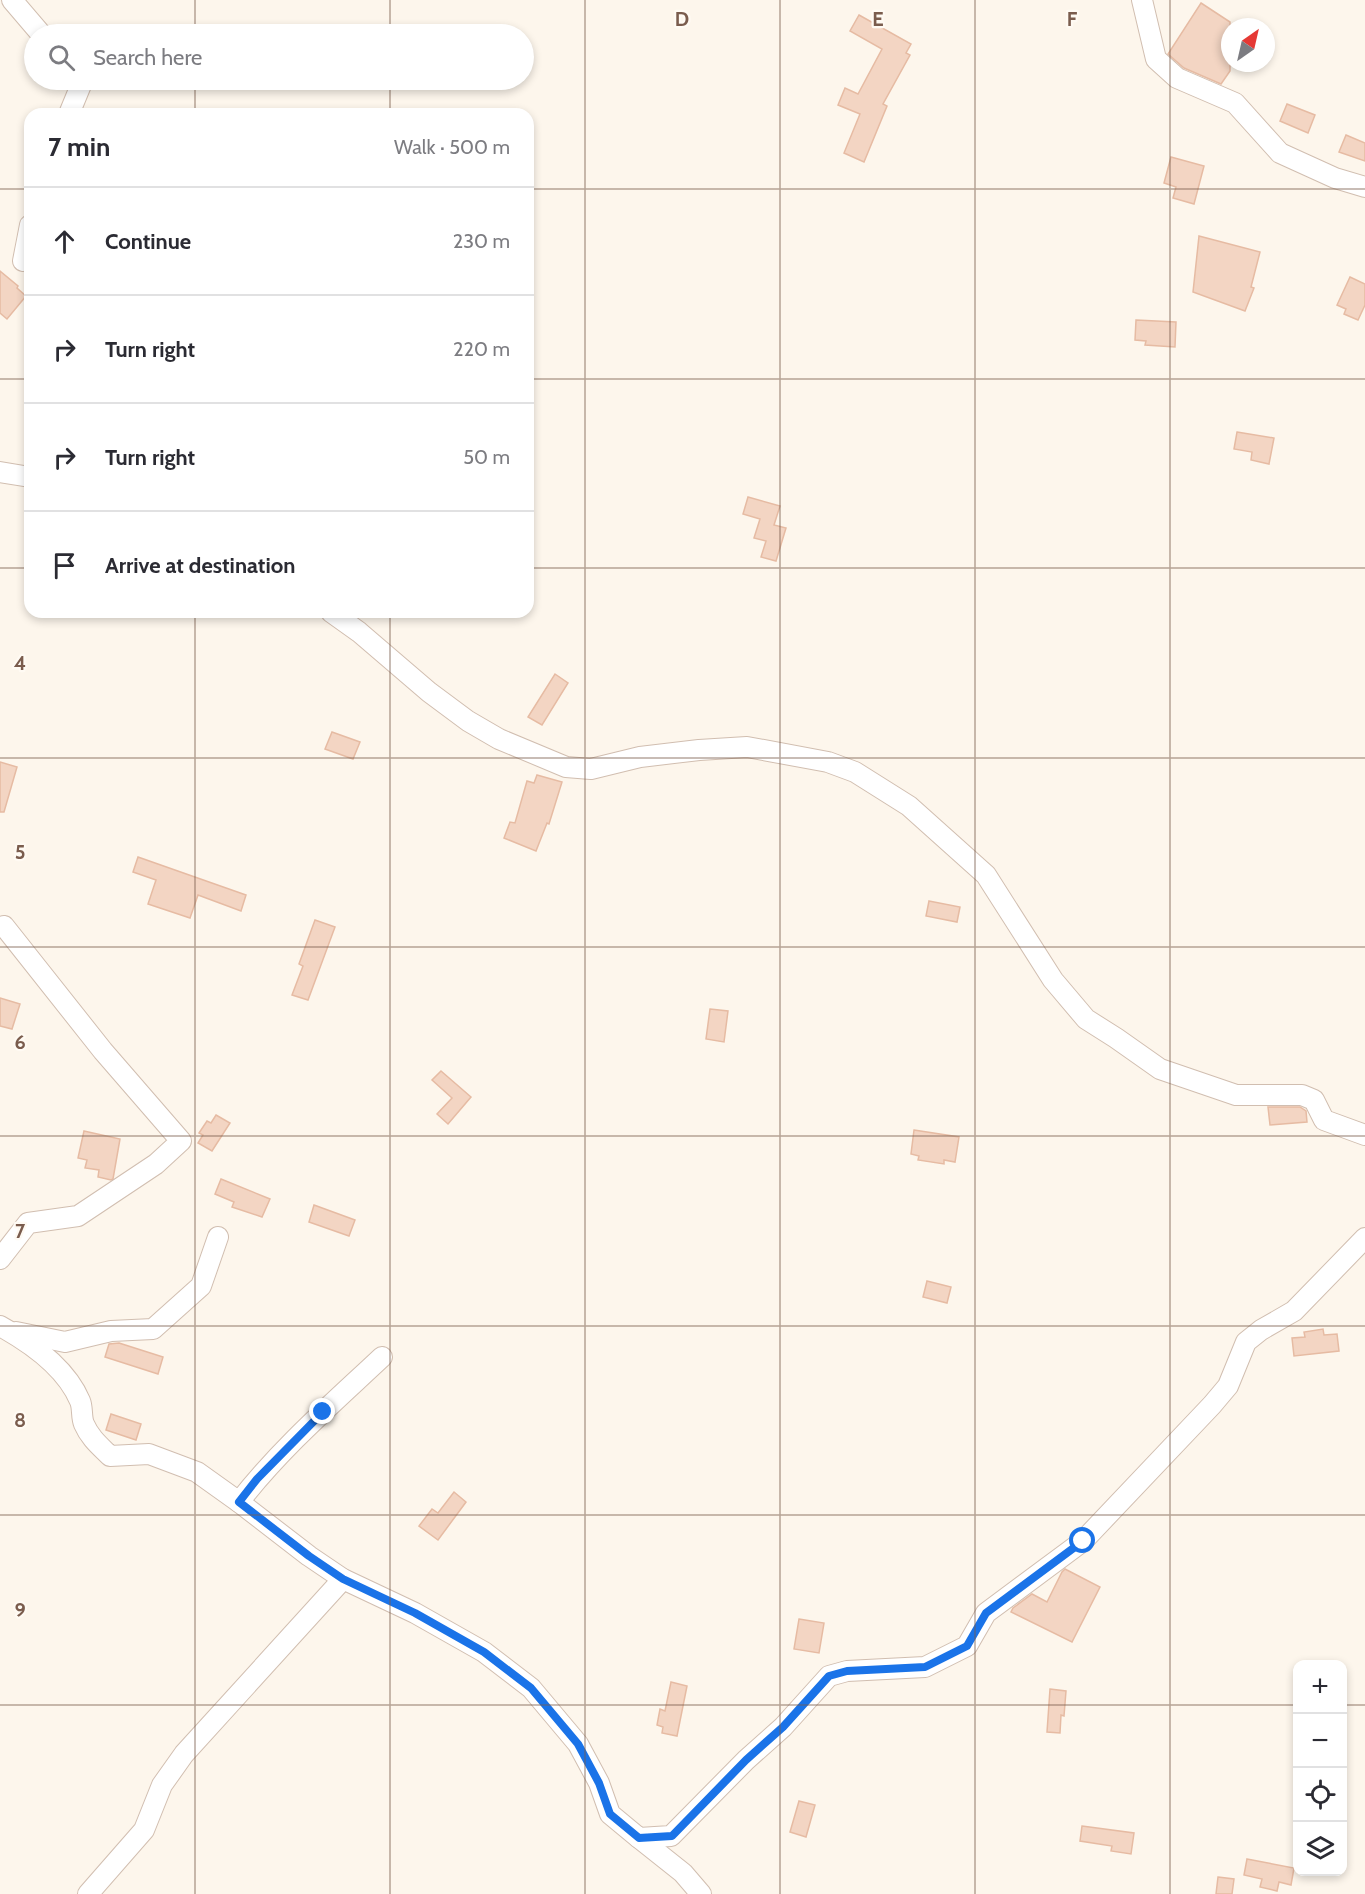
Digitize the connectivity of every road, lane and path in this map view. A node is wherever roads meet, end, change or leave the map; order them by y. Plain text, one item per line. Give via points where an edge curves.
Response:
1 (12, 0) edge
2 (1142, 0) edge
3 (32, 24) edge
4 (79, 90) edge
5 (71, 108) edge
6 (1365, 187) edge
7 (24, 256) edge
8 (23, 261) dead end
9 (0, 472) edge
10 (24, 476) edge
11 (339, 618) edge
12 (1, 928) edge
13 (1365, 1135) edge
14 (218, 1237) dead end
15 (1365, 1238) edge
16 (0, 1259) edge
17 (4, 1328) edge
18 (382, 1357) dead end
19 (239, 1502) junction
20 (343, 1579) junction
21 (639, 1838) junction
22 (88, 1894) edge
23 (701, 1894) edge

1 - 3 street
2 - 6 street via 1156,59 1177,78 1235,103 1280,153
4 - 5 street
7 - 8 street
9 - 10 street
11 - 13 street via 468,721 499,739 566,767 591,769 640,757 747,747 828,762 855,772 909,806 986,876 1048,972 1086,1019 1160,1069 1236,1095 1302,1095 1314,1100 1324,1120
12 - 16 street via 181,1141 156,1164 78,1216 28,1222
14 - 17 street via 201,1286 153,1329 111,1331 65,1342
15 - 21 street via 1294,1311 1246,1342 1228,1386 1212,1405 1083,1541 986,1613 967,1646 925,1667 847,1671 829,1676 672,1836
17 - 19 street via 67,1378 81,1403 83,1423 110,1456 149,1454 197,1472
18 - 19 street via 287,1448
19 - 20 street
20 - 21 street via 484,1652 531,1688 578,1744 610,1814
20 - 22 street via 184,1754 162,1785 144,1830
21 - 23 street

